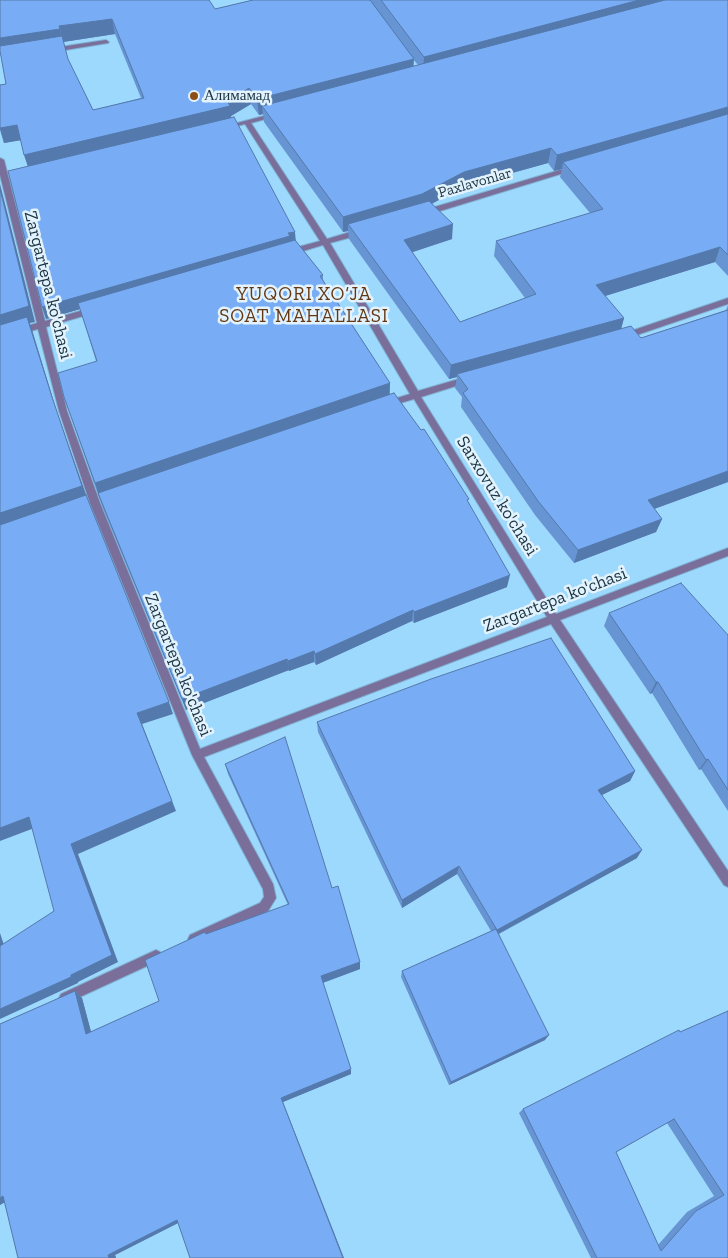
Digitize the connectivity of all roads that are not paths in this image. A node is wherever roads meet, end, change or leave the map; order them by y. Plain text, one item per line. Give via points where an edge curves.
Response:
1 (106, 42) dead end
2 (48, 51) edge
3 (284, 113) edge
4 (247, 122) junction
5 (218, 129) edge
6 (0, 160) edge
7 (578, 168) edge
8 (7, 179) edge
9 (419, 214) edge
10 (372, 228) edge
11 (325, 242) junction
12 (278, 256) edge
13 (728, 301) edge
14 (98, 308) edge
15 (42, 325) junction
16 (0, 337) edge
17 (612, 340) edge
18 (480, 376) edge
19 (415, 394) junction
20 (377, 407) edge
21 (728, 552) edge
22 (553, 618) junction
23 (197, 755) junction
24 (728, 881) edge
25 (182, 944) edge
26 (164, 953) edge
27 (54, 1002) edge

1 - 2 street
3 - 4 street
4 - 5 street
4 - 11 street, Sarxovuz ko'chasi
6 - 8 street, Zargartepa ko'chasi
7 - 9 street, Paxlavonlar
8 - 15 street, Zargartepa ko'chasi
10 - 11 street
11 - 12 street
11 - 19 street, Sarxovuz ko'chasi
13 - 17 street
14 - 15 street
15 - 16 street
15 - 23 street, Zargartepa ko'chasi via 63,411 95,503
18 - 19 street
19 - 20 street
19 - 22 street, Sarxovuz ko'chasi
21 - 22 street, Zargartepa ko'chasi
22 - 23 street, Zargartepa ko'chasi
22 - 24 street, Sarxovuz ko'chasi
23 - 25 street via 269,888 270,898 264,907
26 - 27 street

